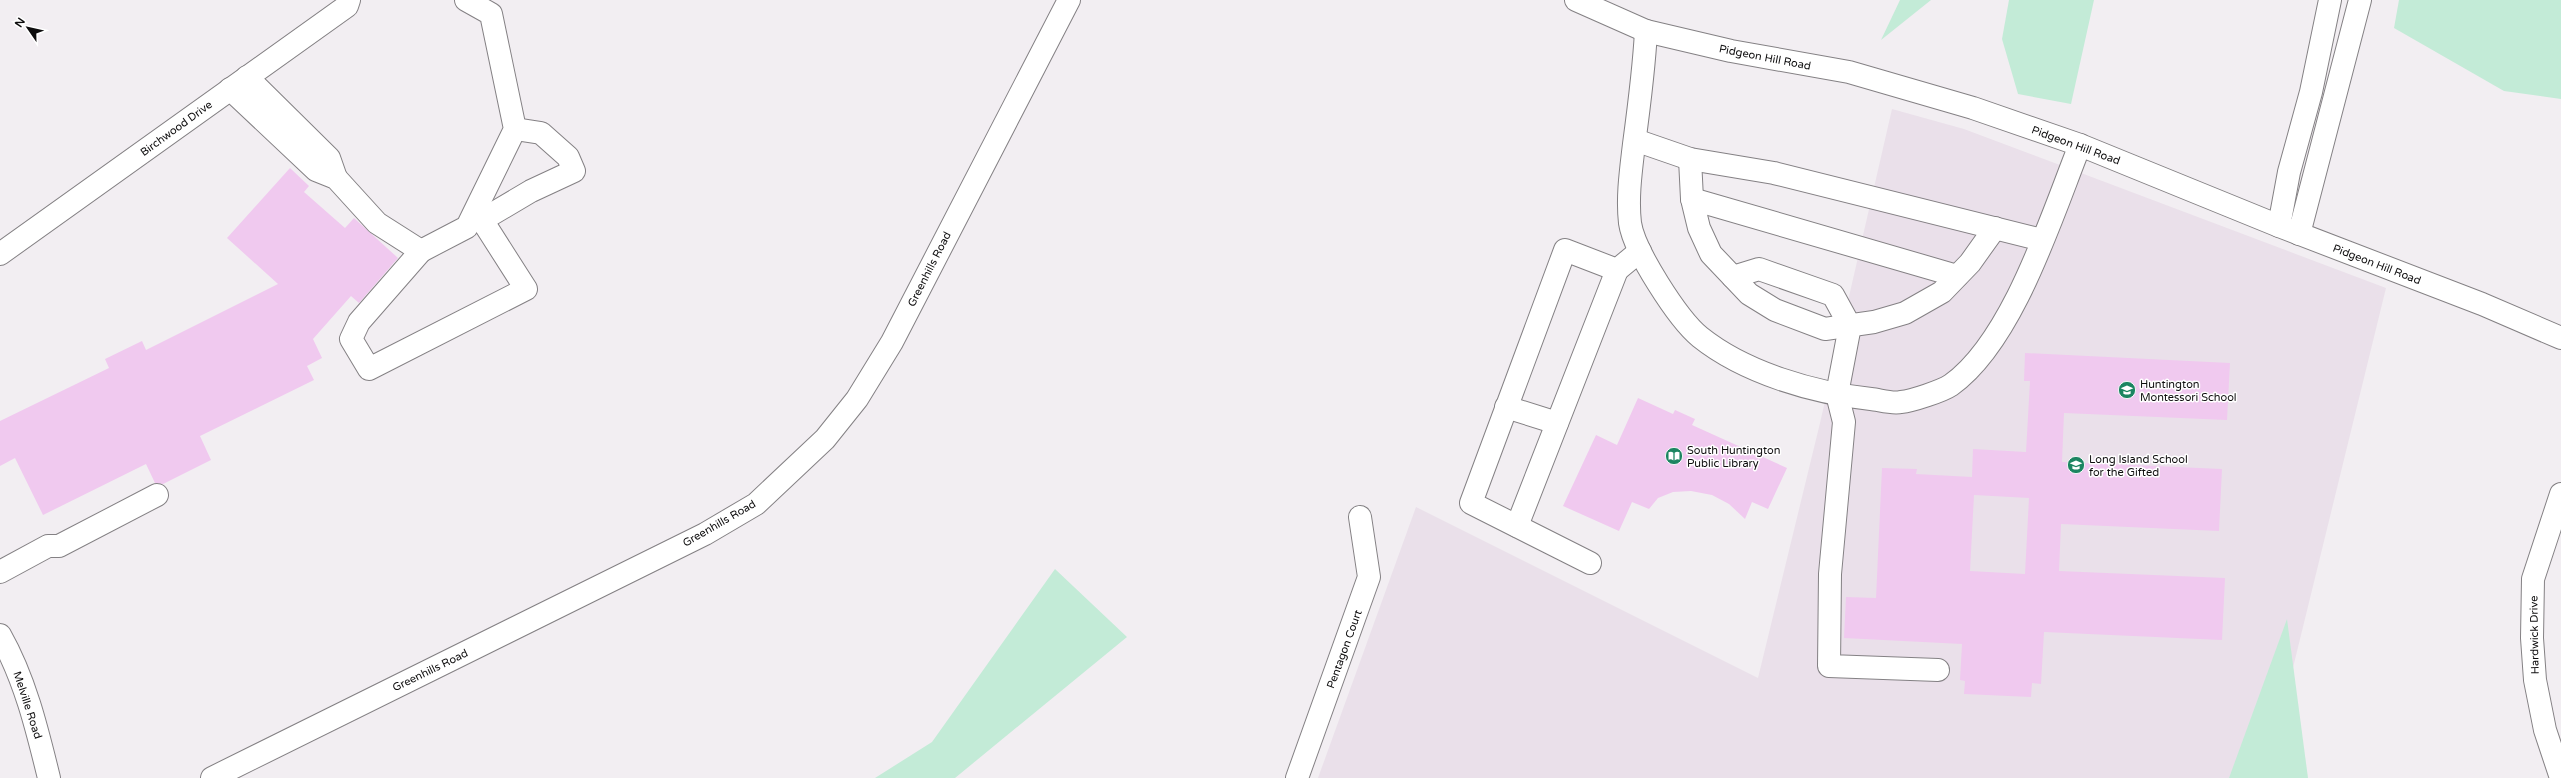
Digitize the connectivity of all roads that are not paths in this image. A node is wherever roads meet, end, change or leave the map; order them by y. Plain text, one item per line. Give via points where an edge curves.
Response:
1 (350, 0) edge
2 (466, 0) edge
3 (1069, 0) edge
4 (1576, 0) edge
5 (2330, 0) edge
6 (2360, 0) edge
7 (1646, 31) junction
8 (239, 83) junction
9 (515, 129) junction
10 (1635, 140) junction
11 (2080, 145) junction
12 (1690, 159) junction
13 (1692, 199) junction
14 (2279, 226) junction
15 (1995, 228) junction
16 (2299, 234) junction
17 (2042, 240) junction
18 (421, 250) junction
19 (1640, 251) junction
20 (0, 254) edge
21 (1616, 270) junction
22 (1957, 276) junction
23 (1733, 277) junction
24 (1850, 326) junction
25 (2561, 338) edge
26 (1837, 394) junction
27 (1506, 407) junction
28 (1557, 424) junction
29 (2561, 494) edge
30 (157, 495) dead end
31 (1360, 517) dead end
32 (1517, 526) junction
33 (1590, 563) dead end
34 (0, 572) edge
35 (3, 649) edge
36 (1938, 670) dead end
37 (49, 778) edge
38 (212, 778) edge
39 (1297, 778) edge
40 (2561, 778) edge

1 - 8 street, Birchwood Drive via 347,6
2 - 9 street via 491,14
3 - 38 street, Greenhills Road via 884,355 857,399 825,439 791,473 756,504 705,534
4 - 7 street, Pidgeon Hill Road
5 - 14 street via 2311,92 2289,172
6 - 16 street
7 - 10 street
7 - 11 street, Pidgeon Hill Road via 1731,51 1849,72 1973,108
8 - 18 street via 329,158 336,178 377,223
8 - 20 street, Birchwood Drive
9 - 18 street via 467,227
9 - 18 street via 541,133 568,157 574,171 531,190 482,220 526,289 369,369 351,339 359,322
10 - 12 street
10 - 19 street via 1630,180 1630,224
11 - 14 street, Pidgeon Hill Road
11 - 17 street
12 - 13 street
12 - 15 street via 1774,173
13 - 22 street
13 - 23 street via 1699,228 1711,254
14 - 16 street, Pidgeon Hill Road
15 - 17 street
15 - 22 street via 1970,263
16 - 25 street, Pidgeon Hill Road via 2482,304
17 - 26 street via 2008,317 1981,355 1950,386 1900,403
19 - 21 street
19 - 26 street via 1666,295 1699,336 1738,362 1805,386
21 - 27 street via 1565,250
21 - 28 street
22 - 24 street via 1942,292 1905,313
23 - 24 street via 1749,294 1775,310 1825,329
23 - 24 street via 1759,269 1833,295
24 - 26 street
26 - 36 street via 1844,422 1830,574 1829,666
27 - 28 street
27 - 32 street via 1471,503
28 - 32 street
29 - 40 street, Hardwick Drive via 2533,579 2532,638 2535,680 2544,723
30 - 34 street via 59,546 48,546
31 - 39 street, Pentagon Court via 1369,577
32 - 33 street
35 - 37 street, Melville Road via 28,698

